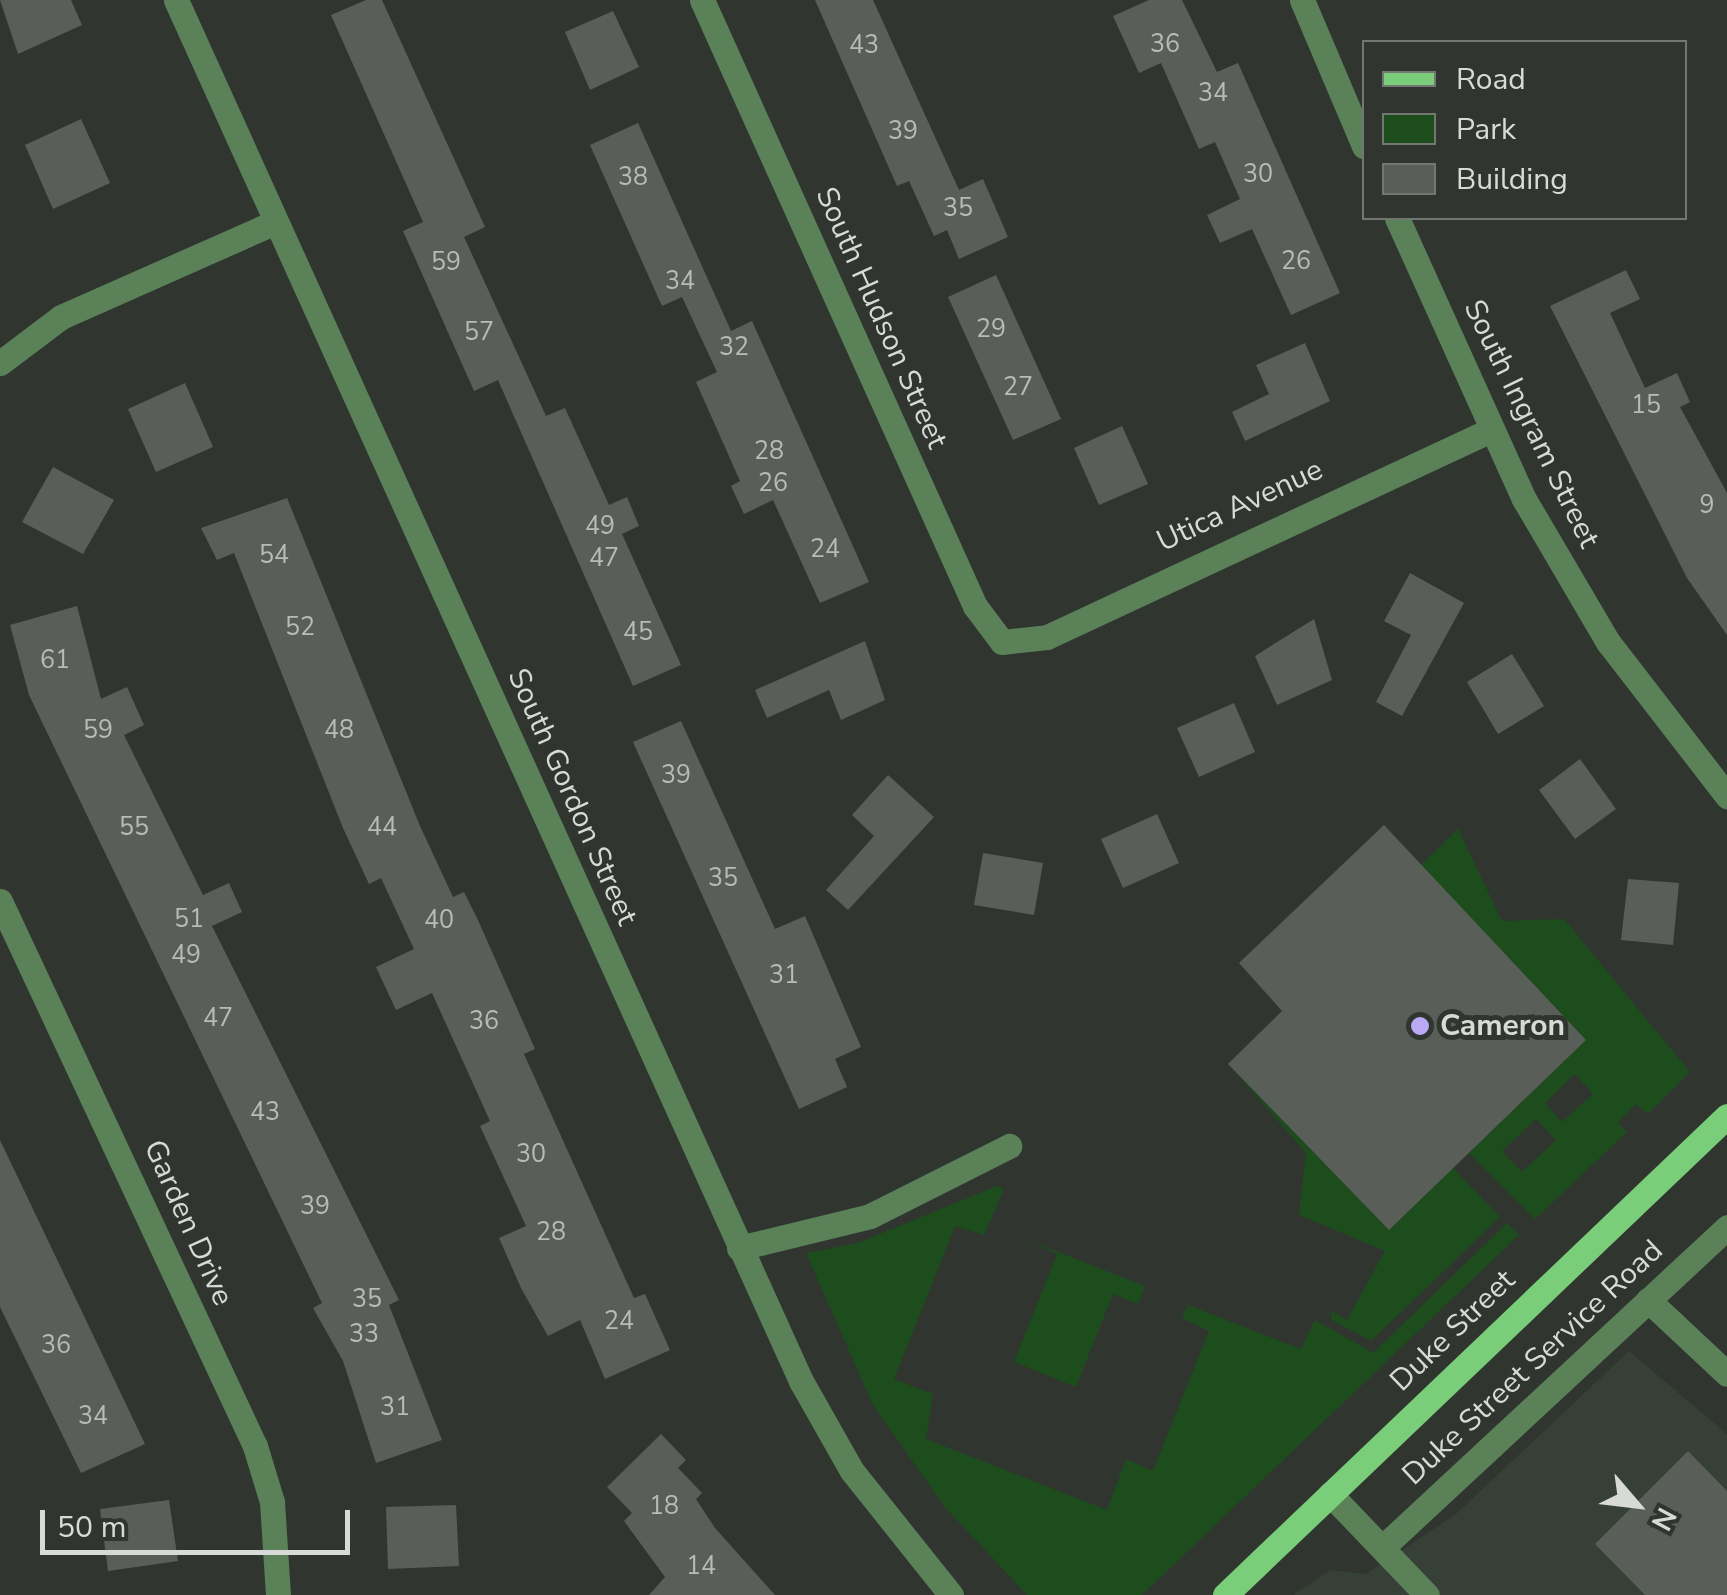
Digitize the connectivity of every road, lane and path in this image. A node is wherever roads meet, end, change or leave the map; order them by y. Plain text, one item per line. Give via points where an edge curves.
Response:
1 (176, 0) edge
2 (702, 0) edge
3 (1302, 0) edge
4 (1362, 141) edge
5 (1398, 220) edge
6 (275, 222) junction
7 (0, 363) edge
8 (1492, 430) junction
9 (1018, 644) joint
10 (1727, 796) edge
11 (0, 901) edge
12 (1727, 1116) edge
13 (1009, 1146) dead end
14 (1727, 1227) edge
15 (738, 1248) junction
16 (1648, 1300) junction
17 (1727, 1374) edge
18 (1330, 1494) junction
19 (1383, 1547) junction
20 (278, 1589) edge
21 (951, 1595) edge
22 (1225, 1595) edge
23 (1427, 1595) edge

1 - 6 street, South Gordon Street
2 - 9 street, South Hudson Street via 975,606 1002,642
3 - 4 street
5 - 8 street, South Ingram Street
6 - 7 street via 61,317
6 - 15 street, South Gordon Street
8 - 9 street, Utica Avenue
8 - 10 street, South Ingram Street via 1608,642
11 - 20 street, Garden Drive via 255,1446 272,1502
12 - 18 main road, Duke Street
13 - 15 street via 870,1216
14 - 16 street, Duke Street Service Road
15 - 21 street, South Gordon Street via 852,1472
16 - 17 street
16 - 19 street, Duke Street Service Road
18 - 19 street
18 - 22 main road, Duke Street
19 - 23 street

